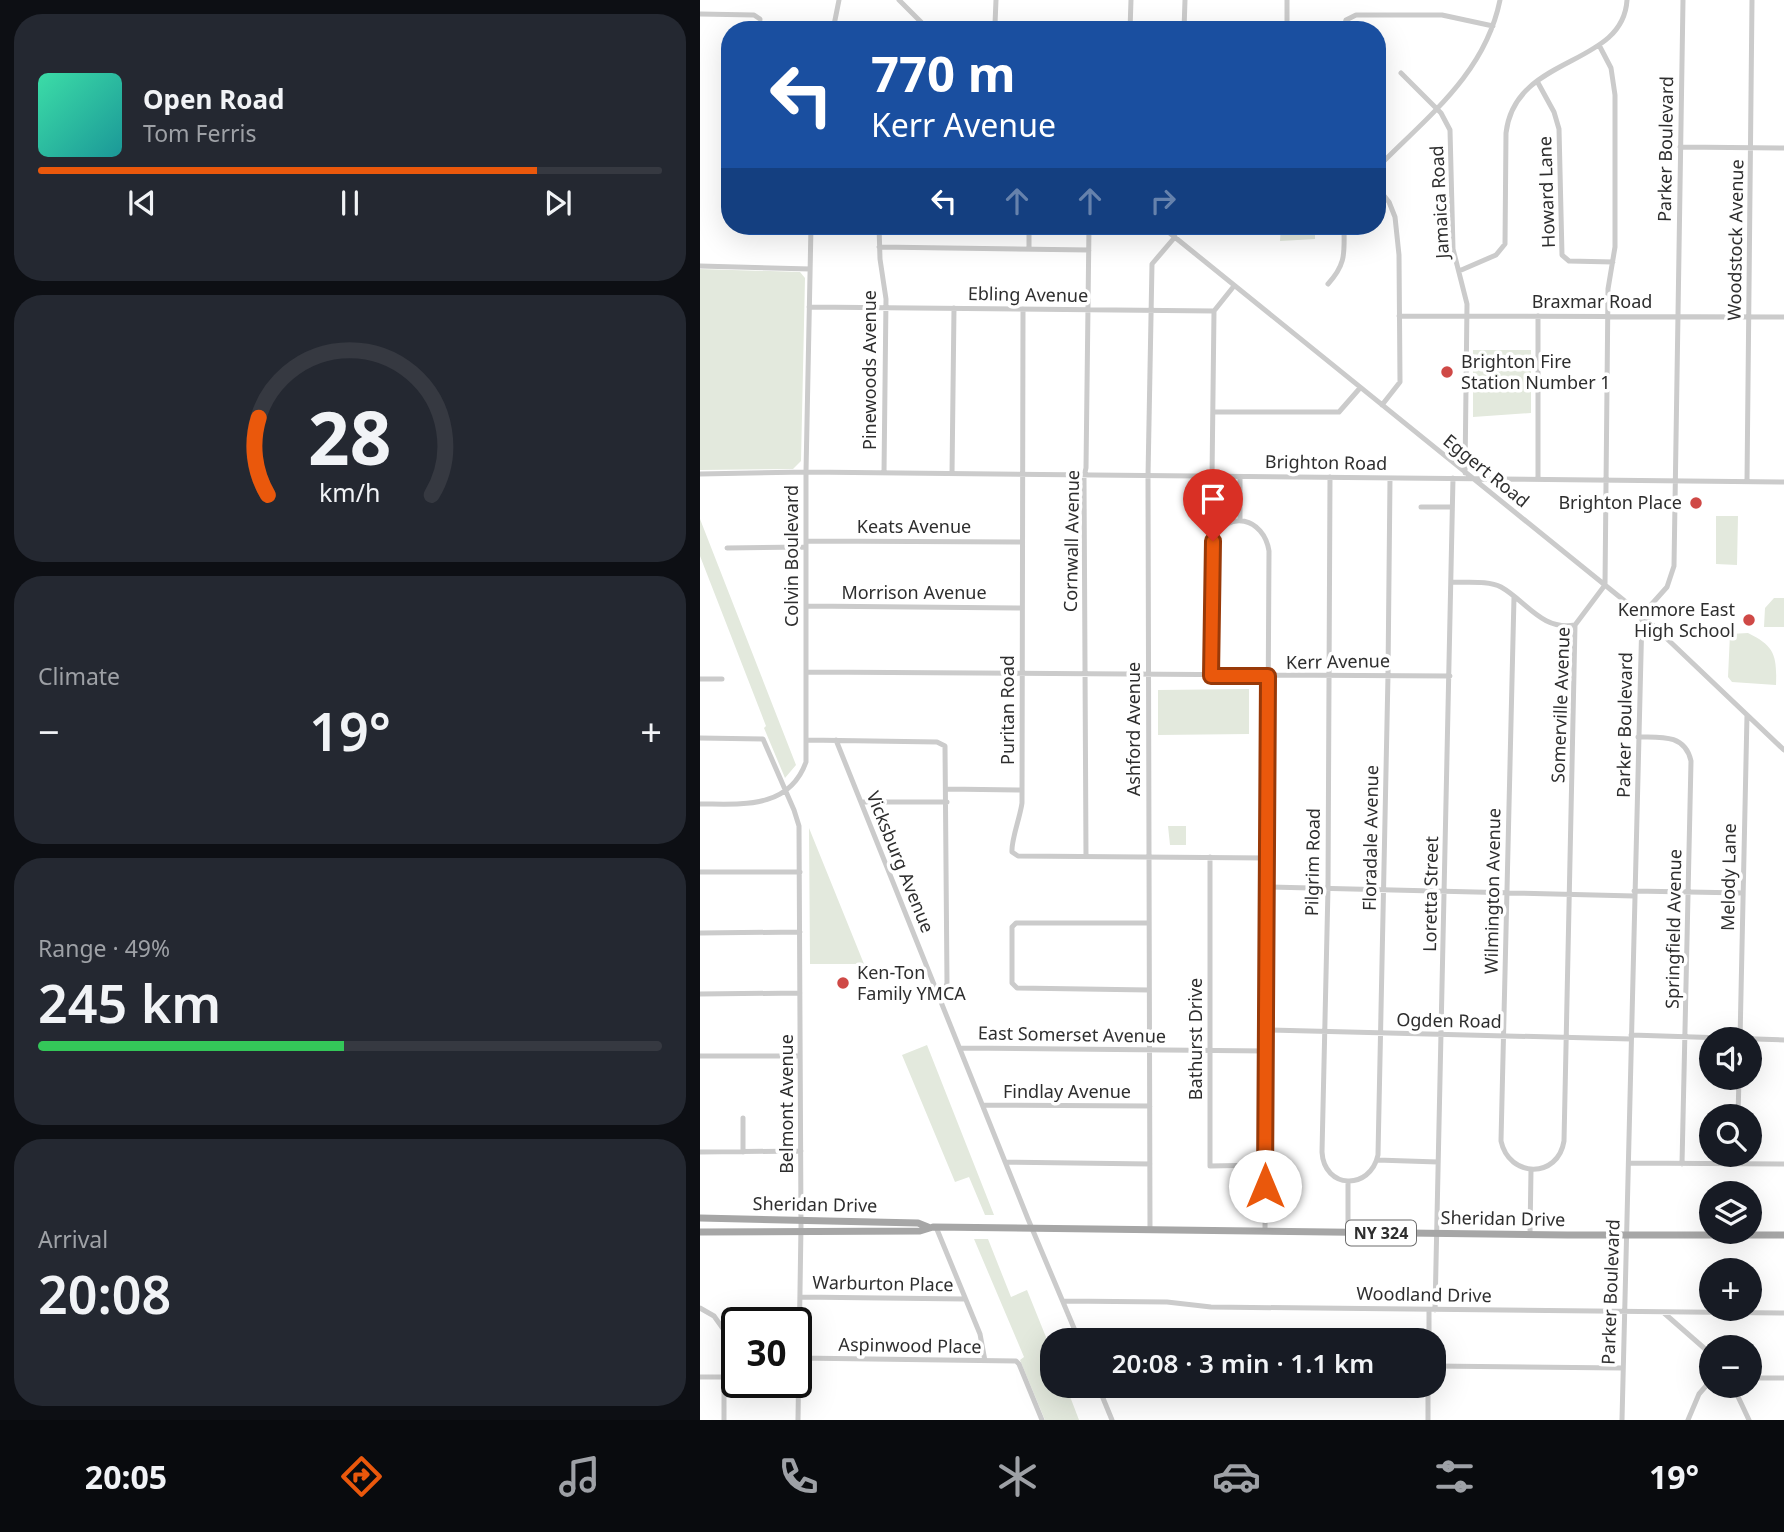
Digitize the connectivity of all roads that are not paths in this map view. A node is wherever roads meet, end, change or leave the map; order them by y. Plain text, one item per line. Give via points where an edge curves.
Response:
1 (839, 0) edge
2 (899, 0) edge
3 (996, 0) edge
4 (1131, 0) edge
5 (1185, 0) edge
6 (1287, 0) edge
7 (1500, 0) edge
8 (1627, 0) edge
9 (1683, 0) edge
10 (1752, 0) edge
11 (700, 14) edge
12 (759, 21) edge
13 (836, 21) edge
14 (916, 21) edge
15 (994, 21) edge
16 (1130, 21) edge
17 (1184, 21) edge
18 (1287, 21) edge
19 (1346, 21) edge
20 (1493, 26) junction
21 (1599, 45) junction
22 (1401, 73) dead end
23 (1537, 80) junction
24 (1436, 108) junction
25 (1680, 147) junction
26 (1751, 148) junction
27 (1784, 148) edge
28 (1386, 159) edge
29 (1386, 198) edge
30 (811, 235) edge
31 (879, 235) edge
32 (1029, 235) edge
33 (1089, 235) edge
34 (1172, 235) edge
35 (1344, 235) edge
36 (1175, 237) junction
37 (879, 247) junction
38 (1029, 249) junction
39 (1089, 250) junction
40 (1613, 262) junction
41 (700, 266) edge
42 (810, 269) junction
43 (1459, 271) junction
44 (1328, 284) dead end
45 (1234, 286) junction
46 (809, 307) junction
47 (885, 308) junction
48 (954, 309) junction
49 (1023, 309) junction
50 (1089, 310) junction
51 (1151, 311) junction
52 (1214, 311) junction
53 (1467, 315) junction
54 (1399, 316) junction
55 (1538, 316) junction
56 (1608, 317) junction
57 (1678, 317) junction
58 (1749, 317) junction
59 (1784, 317) edge
60 (1360, 388) junction
61 (1382, 405) junction
62 (1213, 412) junction
63 (806, 472) junction
64 (1465, 472) junction
65 (884, 473) junction
66 (700, 474) edge
67 (952, 474) junction
68 (1021, 475) junction
69 (1084, 475) junction
70 (1148, 476) junction
71 (1212, 477) junction
72 (1240, 477) junction
73 (1330, 477) junction
74 (1390, 478) junction
75 (1453, 478) junction
76 (1472, 478) junction
77 (1538, 479) junction
78 (1607, 479) junction
79 (1675, 480) junction
80 (1747, 481) junction
81 (1784, 482) edge
82 (1421, 507) dead end
83 (1452, 507) junction
84 (1240, 520) junction
85 (1021, 542) junction
86 (806, 544) junction
87 (727, 548) dead end
88 (1452, 582) junction
89 (1605, 585) junction
90 (1514, 597) junction
91 (806, 606) junction
92 (1021, 608) junction
93 (1642, 615) junction
94 (1575, 625) junction
95 (806, 672) junction
96 (1021, 674) junction
97 (1085, 674) junction
98 (1148, 675) junction
99 (1329, 675) junction
100 (1388, 675) junction
101 (1211, 676) junction
102 (1268, 676) junction
103 (1450, 676) junction
104 (700, 679) edge
105 (722, 679) dead end
106 (1747, 715) junction
107 (1638, 737) junction
108 (700, 738) edge
109 (807, 740) junction
110 (836, 740) junction
111 (1784, 750) edge
112 (946, 789) junction
113 (1022, 790) junction
114 (785, 791) junction
115 (861, 802) junction
116 (947, 802) junction
117 (700, 804) edge
118 (1086, 856) junction
119 (1149, 857) junction
120 (1210, 857) junction
121 (1267, 858) junction
122 (700, 872) edge
123 (800, 872) junction
124 (1267, 887) junction
125 (1328, 888) junction
126 (1384, 890) junction
127 (1445, 891) junction
128 (1688, 892) junction
129 (1507, 893) junction
130 (1743, 893) junction
131 (1569, 894) junction
132 (1634, 894) junction
133 (1149, 923) junction
134 (800, 932) junction
135 (700, 933) edge
136 (1149, 990) junction
137 (800, 993) junction
138 (700, 994) edge
139 (942, 1001) junction
140 (1740, 1027) edge
141 (1267, 1030) junction
142 (1324, 1031) junction
143 (1380, 1033) junction
144 (1441, 1034) junction
145 (1503, 1036) junction
146 (1566, 1037) junction
147 (1631, 1037) junction
148 (1685, 1037) junction
149 (1699, 1038) edge
150 (1762, 1040) edge
151 (1784, 1040) edge
152 (960, 1048) junction
153 (1150, 1050) junction
154 (1210, 1051) junction
155 (1266, 1051) junction
156 (700, 1056) edge
157 (800, 1056) junction
158 (984, 1105) junction
159 (1150, 1106) junction
160 (743, 1118) dead end
161 (801, 1151) junction
162 (700, 1152) edge
163 (743, 1152) junction
164 (1377, 1160) junction
165 (1438, 1161) junction
166 (1006, 1162) junction
167 (1629, 1163) junction
168 (1150, 1164) junction
169 (1682, 1164) junction
170 (1699, 1164) edge
171 (1762, 1164) edge
172 (1784, 1164) edge
173 (1265, 1166) junction
174 (1531, 1170) junction
175 (1349, 1181) junction
176 (700, 1218) edge
177 (801, 1220) junction
178 (932, 1227) junction
179 (1033, 1228) junction
180 (1150, 1230) junction
181 (1265, 1231) junction
182 (700, 1232) edge
183 (801, 1232) junction
184 (1348, 1232) junction
185 (1437, 1233) junction
186 (1530, 1234) junction
187 (1627, 1236) junction
188 (1784, 1236) edge
189 (800, 1297) junction
190 (965, 1299) junction
191 (1063, 1301) junction
192 (800, 1307) edge
193 (700, 1308) edge
194 (1432, 1310) junction
195 (1625, 1312) junction
196 (1664, 1313) junction
197 (1784, 1313) edge
198 (721, 1326) edge
199 (1074, 1328) edge
200 (1430, 1328) edge
201 (1699, 1341) edge
202 (812, 1358) edge
203 (985, 1360) junction
204 (1446, 1366) edge
205 (1623, 1368) junction
206 (700, 1377) edge
207 (721, 1377) edge
208 (1762, 1378) edge
209 (1784, 1378) edge
210 (1699, 1394) edge
211 (725, 1398) edge
212 (797, 1398) edge
213 (1103, 1398) edge
214 (1428, 1398) edge
215 (1739, 1398) edge
216 (724, 1420) edge
217 (798, 1420) edge
218 (1042, 1420) edge
219 (1112, 1420) edge
220 (1428, 1420) edge
221 (1622, 1420) edge
222 (1688, 1420) edge
223 (1749, 1420) edge

1 - 13 street
2 - 14 street
3 - 15 street
4 - 16 street
5 - 17 street
6 - 18 street
7 - 20 street
8 - 21 street via 1620,27
9 - 25 street, Parker Boulevard
10 - 26 street, Woodstock Avenue
11 - 12 street via 754,15
19 - 20 street via 1356,15 1441,15
20 - 24 street via 1478,61
21 - 23 street
21 - 40 street via 1611,68 1614,88
22 - 24 street, Jamaica Road
23 - 40 street, Howard Lane via 1559,129 1562,255 1569,261
23 - 43 street via 1516,102 1507,124 1506,244 1496,255
24 - 28 street
24 - 43 street, Jamaica Road via 1446,119 1451,137 1453,249
25 - 26 street
25 - 57 street, Parker Boulevard
26 - 27 street
26 - 58 street, Woodstock Avenue
29 - 54 street via 1397,225
30 - 42 street, Colvin Boulevard
31 - 37 street, Pinewoods Avenue
32 - 38 street
33 - 39 street, Cornwall Avenue
34 - 36 street, Eggert Road
35 - 44 street via 1341,268
36 - 45 street, Eggert Road
36 - 51 street, Ashford Avenue via 1152,264
37 - 38 street
37 - 47 street, Pinewoods Avenue
38 - 39 street
39 - 50 street, Cornwall Avenue
40 - 56 street
41 - 42 street
42 - 46 street, Colvin Boulevard
43 - 53 street, Jamaica Road
45 - 52 street
45 - 60 street, Eggert Road
46 - 47 street, Ebling Avenue
46 - 63 street, Colvin Boulevard
47 - 48 street, Ebling Avenue
47 - 65 street, Pinewoods Avenue
48 - 49 street, Ebling Avenue
48 - 67 street
49 - 50 street, Ebling Avenue
49 - 68 street, Puritan Road
50 - 51 street, Ebling Avenue
50 - 69 street, Cornwall Avenue
51 - 52 street, Ebling Avenue
51 - 70 street, Ashford Avenue
52 - 62 street
53 - 54 street, Braxmar Road
53 - 55 street, Braxmar Road
53 - 64 street, Jamaica Road
54 - 61 street via 1400,382
55 - 56 street, Braxmar Road
55 - 77 street
56 - 57 street, Braxmar Road
56 - 78 street
57 - 58 street, Braxmar Road
57 - 79 street, Parker Boulevard
58 - 59 street, Braxmar Road
58 - 80 street, Woodstock Avenue
60 - 61 street, Eggert Road
60 - 62 street via 1339,412
61 - 64 street, Eggert Road
62 - 71 street
63 - 65 street, Brighton Road
63 - 66 street, Brighton Road
63 - 86 street, Colvin Boulevard
64 - 76 street, Eggert Road
65 - 67 street, Brighton Road
67 - 68 street, Brighton Road
68 - 69 street, Brighton Road
68 - 85 street, Puritan Road
69 - 70 street, Brighton Road
69 - 97 street, Cornwall Avenue
70 - 71 street, Brighton Road
70 - 98 street, Ashford Avenue
71 - 72 street, Brighton Road
72 - 73 street, Brighton Road
72 - 84 street
73 - 74 street, Brighton Road
73 - 99 street, Pilgrim Road
74 - 75 street, Brighton Road
74 - 100 street, Floradale Avenue
75 - 76 street, Brighton Road
75 - 83 street, Loretta Street
76 - 77 street, Brighton Road
76 - 89 street, Eggert Road
77 - 78 street, Brighton Road
78 - 79 street, Brighton Road
78 - 89 street
79 - 80 street, Brighton Road
79 - 93 street, Parker Boulevard via 1673,573
80 - 81 street, Brighton Road
82 - 83 street
83 - 88 street, Loretta Street
84 - 101 street via 1222,527 1212,545
84 - 102 street via 1257,526 1268,544
85 - 86 street, Keats Avenue
85 - 92 street, Puritan Road
86 - 87 street, Keats Avenue
86 - 91 street, Colvin Boulevard
88 - 90 street via 1492,584
88 - 103 street, Loretta Street
89 - 93 street, Eggert Road
89 - 94 street, Somerville Avenue
90 - 94 street via 1549,623
90 - 129 street, Wilmington Avenue
91 - 92 street, Morrison Avenue
91 - 95 street, Colvin Boulevard
92 - 96 street, Puritan Road
93 - 106 street, Eggert Road
93 - 107 street, Parker Boulevard
94 - 131 street, Somerville Avenue
95 - 96 street, Kerr Avenue
95 - 109 street, Colvin Boulevard
96 - 97 street, Kerr Avenue
96 - 113 street, Puritan Road
97 - 98 street, Kerr Avenue
97 - 118 street, Cornwall Avenue
98 - 101 street, Kerr Avenue
98 - 119 street, Ashford Avenue
99 - 100 street, Kerr Avenue
99 - 102 street, Kerr Avenue
99 - 125 street, Pilgrim Road
100 - 103 street, Kerr Avenue
100 - 126 street, Floradale Avenue
101 - 102 street, Kerr Avenue
102 - 121 street
103 - 127 street, Loretta Street
104 - 105 street
106 - 111 street, Eggert Road
106 - 130 street, Melody Lane
107 - 128 street, Springfield Avenue via 1676,740 1690,755
107 - 132 street, Parker Boulevard
108 - 114 street, Belmont Avenue via 763,739
109 - 110 street
109 - 114 street, Colvin Boulevard via 804,767
110 - 112 street via 940,743 946,749
110 - 115 street, Vicksburg Avenue
112 - 113 street
112 - 116 street
113 - 118 street, Puritan Road via 1012,852 1018,856
114 - 117 street via 757,803
114 - 123 street, Belmont Avenue via 798,820
115 - 116 street
115 - 139 street, Vicksburg Avenue
116 - 139 street via 947,982
118 - 119 street, Puritan Road
119 - 120 street, Puritan Road
119 - 133 street, Ashford Avenue
120 - 121 street, Puritan Road
120 - 154 street, Bathurst Drive
121 - 124 street
122 - 123 street
123 - 134 street, Belmont Avenue
124 - 125 street
124 - 141 street
125 - 126 street
125 - 142 street, Pilgrim Road
126 - 127 street
126 - 143 street, Floradale Avenue
127 - 129 street
127 - 144 street, Loretta Street
128 - 130 street
128 - 132 street
128 - 148 street, Springfield Avenue
129 - 131 street
129 - 145 street, Wilmington Avenue
130 - 140 street, Melody Lane
131 - 132 street
131 - 146 street, Somerville Avenue
132 - 147 street, Parker Boulevard
133 - 136 street, Ashford Avenue
133 - 136 street via 1016,923 1012,927 1012,983 1017,988
134 - 135 street
134 - 137 street, Belmont Avenue
136 - 153 street, Ashford Avenue
137 - 138 street
137 - 157 street, Belmont Avenue
139 - 152 street, Vicksburg Avenue
141 - 142 street, Ogden Road
141 - 155 street
142 - 143 street, Ogden Road
142 - 175 street, Pilgrim Road via 1322,1157 1330,1172
143 - 144 street, Ogden Road
143 - 164 street, Floradale Avenue
144 - 145 street, Ogden Road
144 - 165 street, Loretta Street
145 - 146 street, Ogden Road
145 - 174 street, Wilmington Avenue via 1503,1147 1512,1161
146 - 147 street, Ogden Road
146 - 174 street, Somerville Avenue via 1563,1147 1549,1164
147 - 148 street, Ogden Road
147 - 167 street, Parker Boulevard
148 - 149 street, Ogden Road
148 - 169 street, Springfield Avenue
150 - 151 street, Ogden Road
152 - 153 street, East Somerset Avenue
152 - 158 street, Vicksburg Avenue
153 - 154 street, East Somerset Avenue
153 - 159 street, Ashford Avenue
154 - 155 street, East Somerset Avenue
154 - 173 street, Bathurst Drive via 1210,1166
155 - 173 street
156 - 157 street
157 - 161 street, Belmont Avenue
158 - 159 street, Findlay Avenue
158 - 166 street, Vicksburg Avenue
159 - 168 street, Ashford Avenue
160 - 163 street
161 - 163 street
161 - 177 street, Belmont Avenue
162 - 163 street
164 - 165 street
164 - 175 street via 1368,1174
165 - 185 street, Loretta Street
166 - 168 street
166 - 179 street, Vicksburg Avenue
167 - 169 street
167 - 187 street, Parker Boulevard
168 - 180 street, Ashford Avenue
169 - 170 street
171 - 172 street
173 - 181 street
174 - 186 street
175 - 184 street
176 - 177 main road, Sheridan Drive / NY 324
177 - 178 main road, Sheridan Drive / NY 324
177 - 183 street, Belmont Avenue
178 - 179 main road, Sheridan Drive / NY 324
178 - 183 main road, Sheridan Drive / NY 324 via 919,1231
178 - 190 street
179 - 180 main road, Sheridan Drive / NY 324
179 - 191 street, Vicksburg Avenue
180 - 181 main road, Sheridan Drive / NY 324
181 - 184 main road, Sheridan Drive / NY 324
182 - 183 main road, Sheridan Drive / NY 324
183 - 189 street, Belmont Avenue
184 - 185 main road, Sheridan Drive / NY 324
185 - 186 main road, Sheridan Drive / NY 324
185 - 194 street, Loretta Street
186 - 187 main road, Sheridan Drive / NY 324
187 - 188 main road, Sheridan Drive / NY 324
187 - 195 street, Parker Boulevard
189 - 190 street, Warburton Place
189 - 192 street, Belmont Avenue
190 - 203 street
191 - 194 street, Woodland Drive
191 - 199 street, Vicksburg Avenue
193 - 198 street
194 - 195 street, Woodland Drive
194 - 200 street, Loretta Street
195 - 196 street, Woodland Drive
195 - 205 street, Parker Boulevard
196 - 197 street, Woodland Drive
196 - 201 street
202 - 203 street, Aspinwood Place
203 - 218 street, Aspinwood Place via 1019,1364
204 - 205 street
205 - 221 street, Parker Boulevard
206 - 207 street
208 - 209 street
210 - 222 street
211 - 216 street
212 - 217 street, Belmont Avenue
213 - 219 street
214 - 220 street
215 - 223 street

